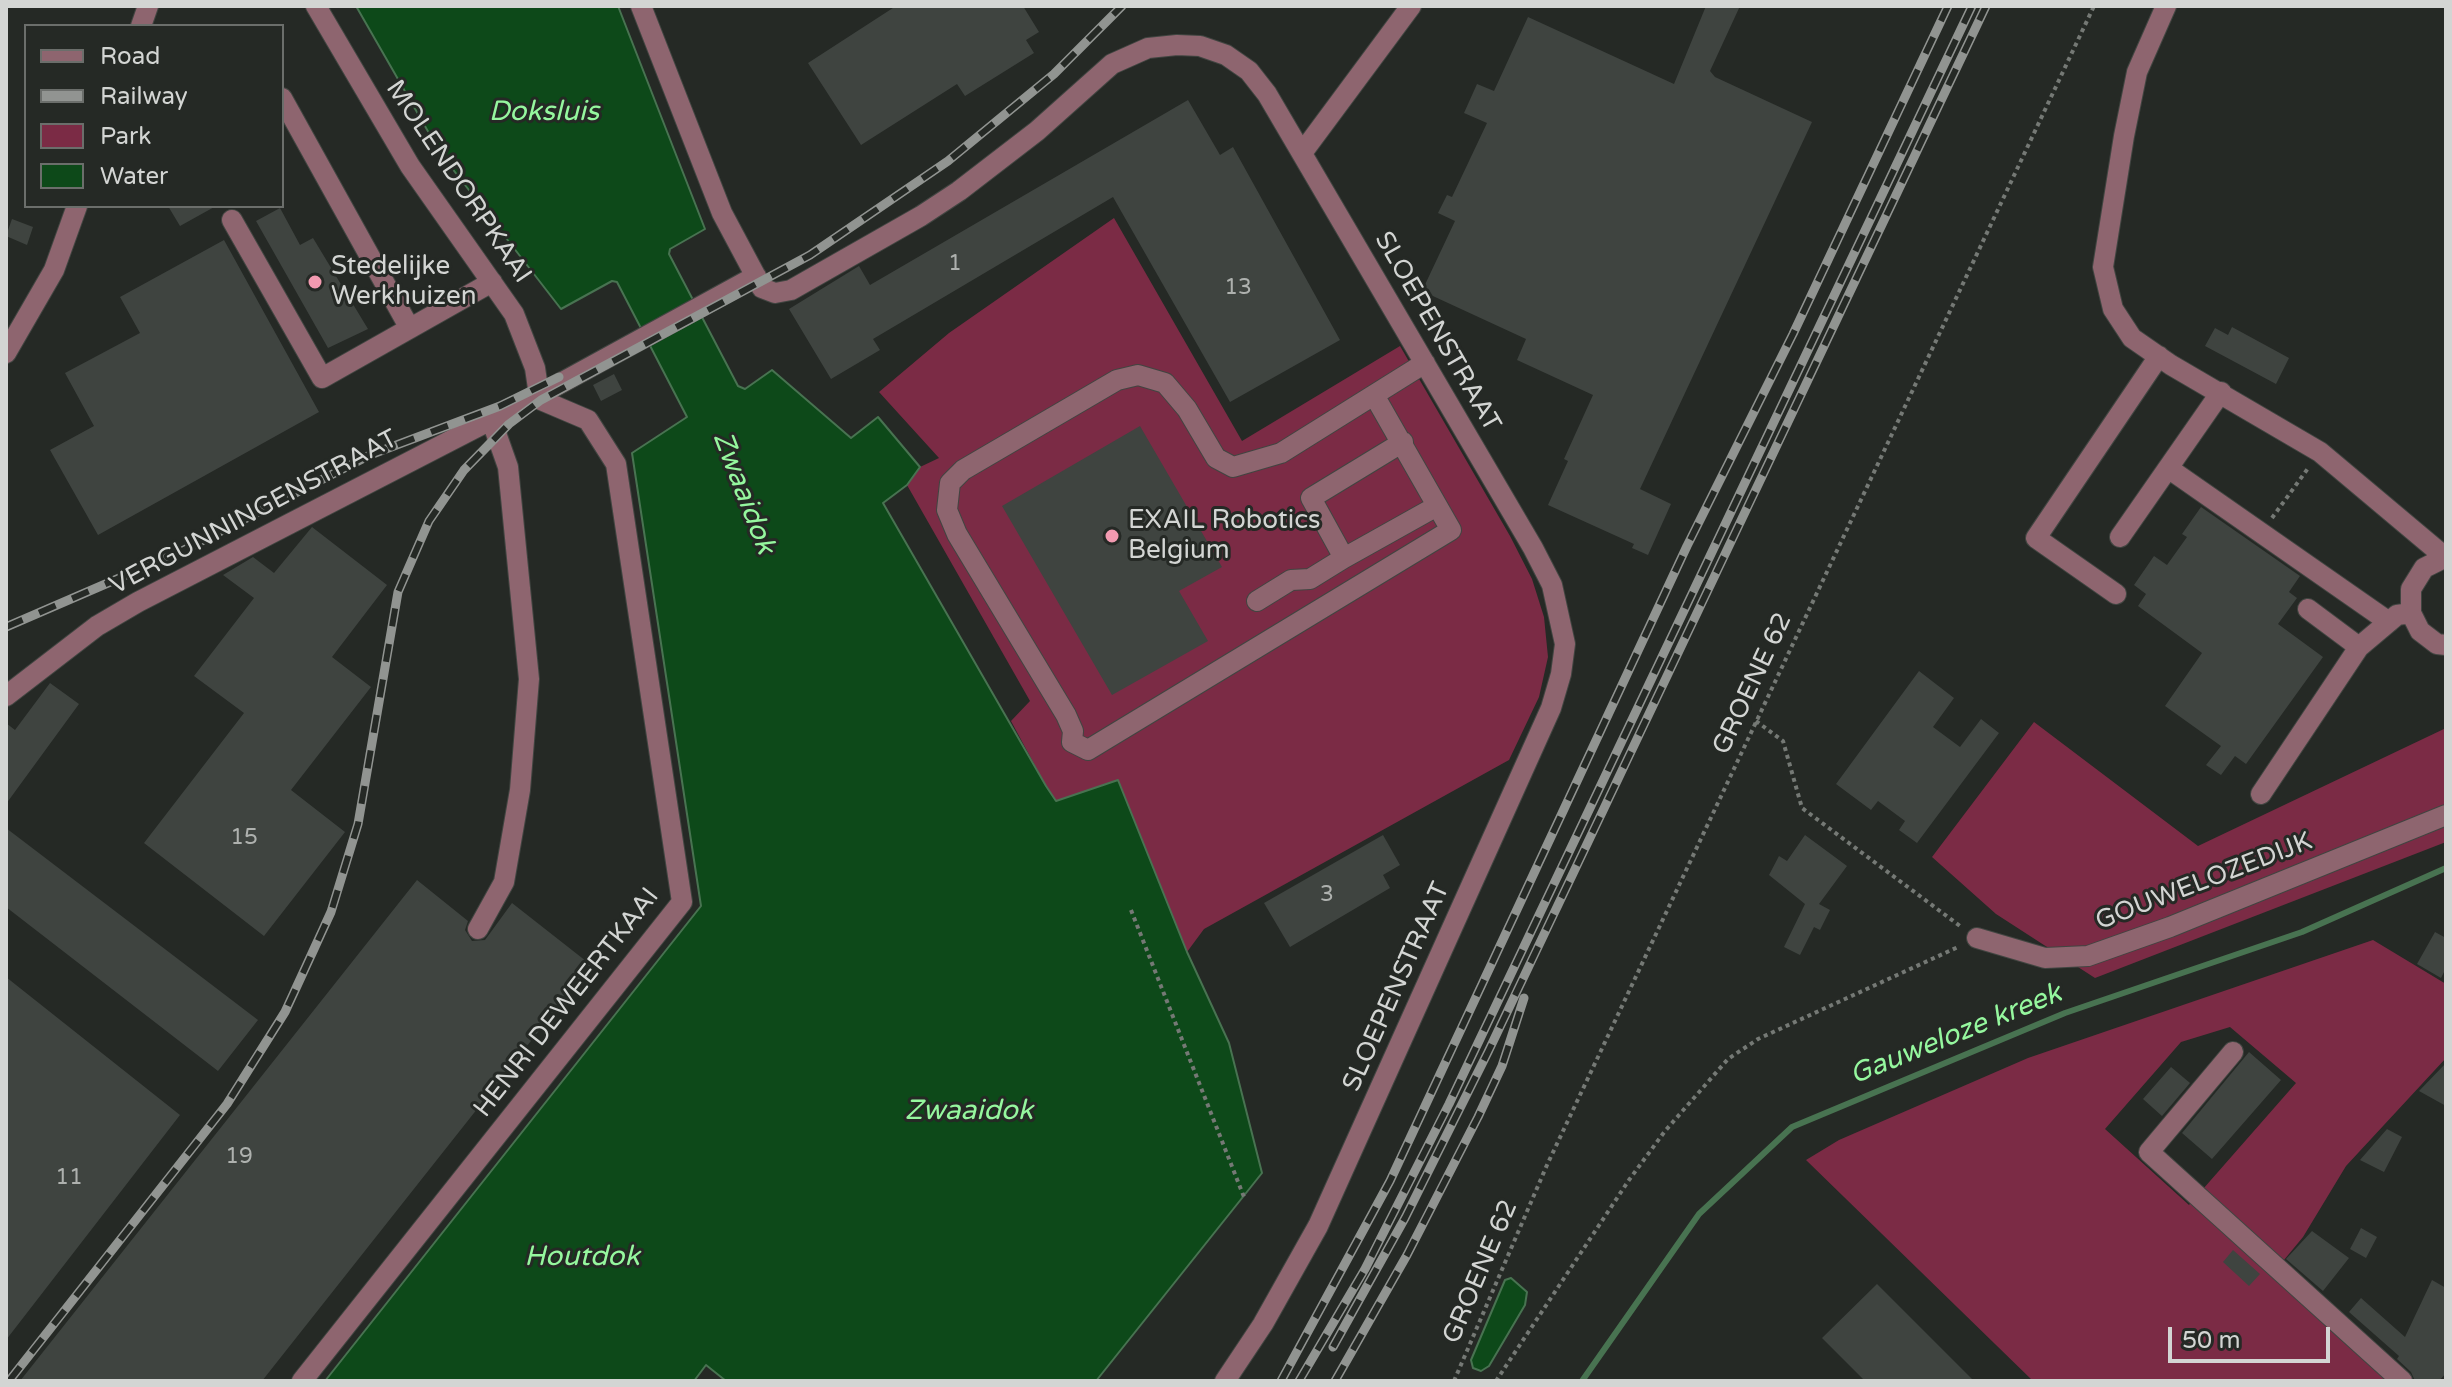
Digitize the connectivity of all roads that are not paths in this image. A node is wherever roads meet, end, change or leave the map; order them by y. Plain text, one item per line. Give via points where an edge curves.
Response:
1 (316, 6) edge
2 (641, 6) edge
3 (1411, 6) edge
4 (2166, 6) edge
5 (284, 102) edge
6 (1302, 153) junction
7 (76, 208) edge
8 (232, 220) dead end
9 (756, 276) junction
10 (492, 282) junction
11 (409, 327) junction
12 (6, 353) edge
13 (2159, 356) junction
14 (1425, 363) junction
15 (2221, 392) junction
16 (539, 395) junction
17 (1374, 395) junction
18 (491, 419) junction
19 (1403, 442) junction
20 (2168, 468) junction
21 (1437, 506) junction
22 (2120, 537) dead end
23 (2446, 557) edge
24 (1344, 558) junction
25 (2116, 594) dead end
26 (1257, 601) dead end
27 (2308, 609) dead end
28 (2411, 613) junction
29 (2389, 622) junction
30 (2446, 645) edge
31 (2359, 647) junction
32 (6, 696) edge
33 (2261, 794) dead end
34 (2446, 815) edge
35 (478, 929) dead end
36 (1977, 938) road end
37 (2233, 1052) dead end
38 (302, 1381) edge
39 (1225, 1381) edge
40 (2402, 1381) edge

1 - 10 street, MOLENDORPKAAI via 410,166
2 - 9 street via 722,213
3 - 6 street
4 - 13 street via 2137,72 2103,267 2113,309 2132,338
5 - 11 street
6 - 9 street, SLOEPENSTRAAT via 1249,71 1226,55 1200,46 1148,48 1093,77 994,166 921,216 791,290 769,291
6 - 14 street, SLOEPENSTRAAT
7 - 12 street via 54,270
8 - 11 street via 322,378
9 - 16 street
10 - 11 street
10 - 16 street, MOLENDORPKAAI via 527,344
13 - 15 street
13 - 25 street via 2036,538
14 - 17 street
14 - 39 street, SLOEPENSTRAAT via 1552,585 1565,644 1561,674 1551,708 1318,1226
15 - 20 street
15 - 23 street via 2320,452
16 - 18 street, VERGUNNINGENSTRAAT
16 - 38 street, HENRI DEWEERTKAAI via 588,420 616,464 682,902
17 - 19 street
17 - 21 street via 1281,453 1233,467 1216,458 1165,383 1138,375 1117,380 963,470 950,483 947,510 1066,715 1072,742 1088,750 1451,530
18 - 32 street, VERGUNNINGENSTRAAT via 138,602 97,626
18 - 35 street via 508,467 529,679 520,790 504,882
19 - 21 street
19 - 24 street via 1311,498
20 - 22 street
20 - 29 street
21 - 24 street
23 - 28 street via 2424,568 2411,589
24 - 26 street
27 - 31 street
28 - 29 street
28 - 30 street via 2420,631
29 - 31 street
31 - 33 street
34 - 36 street, GOUWELOZEDIJK via 2088,956 2045,958
37 - 40 street via 2149,1152

